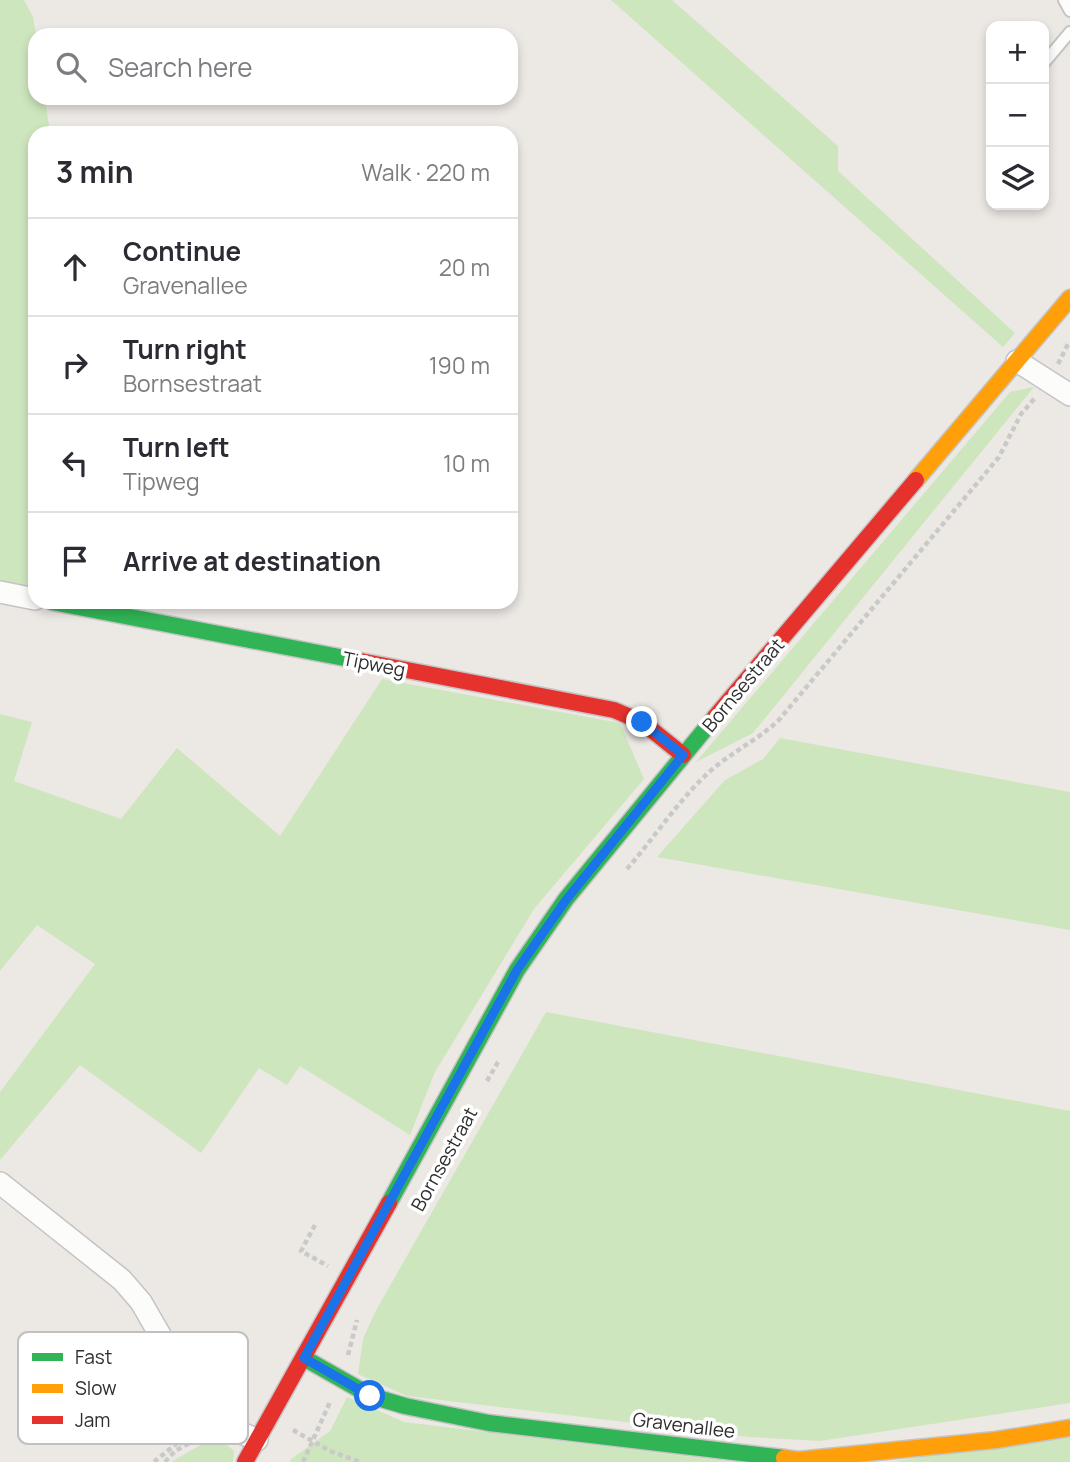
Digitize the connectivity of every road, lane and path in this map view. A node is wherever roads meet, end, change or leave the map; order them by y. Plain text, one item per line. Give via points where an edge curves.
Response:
1 (1065, 0) edge
2 (1070, 10) edge
3 (1070, 32) edge
4 (1049, 57) edge
5 (1070, 298) edge
6 (1017, 361) junction
7 (1049, 383) junction
8 (1070, 395) edge
9 (0, 592) edge
10 (28, 598) edge
11 (88, 609) edge
12 (683, 755) junction
13 (622, 876) dead end
14 (501, 1055) dead end
15 (481, 1091) dead end
16 (0, 1183) edge
17 (316, 1225) dead end
18 (322, 1263) dead end
19 (158, 1332) edge
20 (304, 1358) junction
21 (1070, 1428) edge
22 (248, 1436) edge
23 (257, 1440) junction
24 (176, 1444) edge
25 (186, 1444) edge
26 (154, 1462) edge
27 (165, 1462) edge
28 (245, 1462) edge
29 (303, 1462) edge
30 (360, 1462) edge

1 - 2 lane
3 - 4 lane
5 - 6 street, Bornsestraat
6 - 7 street
6 - 12 street, Bornsestraat
7 - 8 street
7 - 13 path, Bornsestraat via 1021,414 999,457 778,721 706,775
9 - 10 street
11 - 12 street, Tipweg via 614,710 642,722
12 - 20 street, Bornsestraat via 566,900 517,970
14 - 15 path, Bornsestraat
16 - 19 street via 122,1280
17 - 18 path via 300,1251
20 - 21 street, Gravenallee via 370,1396 405,1406 489,1423 798,1460 983,1442
20 - 23 street, Bornsestraat
22 - 23 street
23 - 28 street, Bornsestraat
24 - 26 path
25 - 27 path
29 - 30 path via 313,1442

